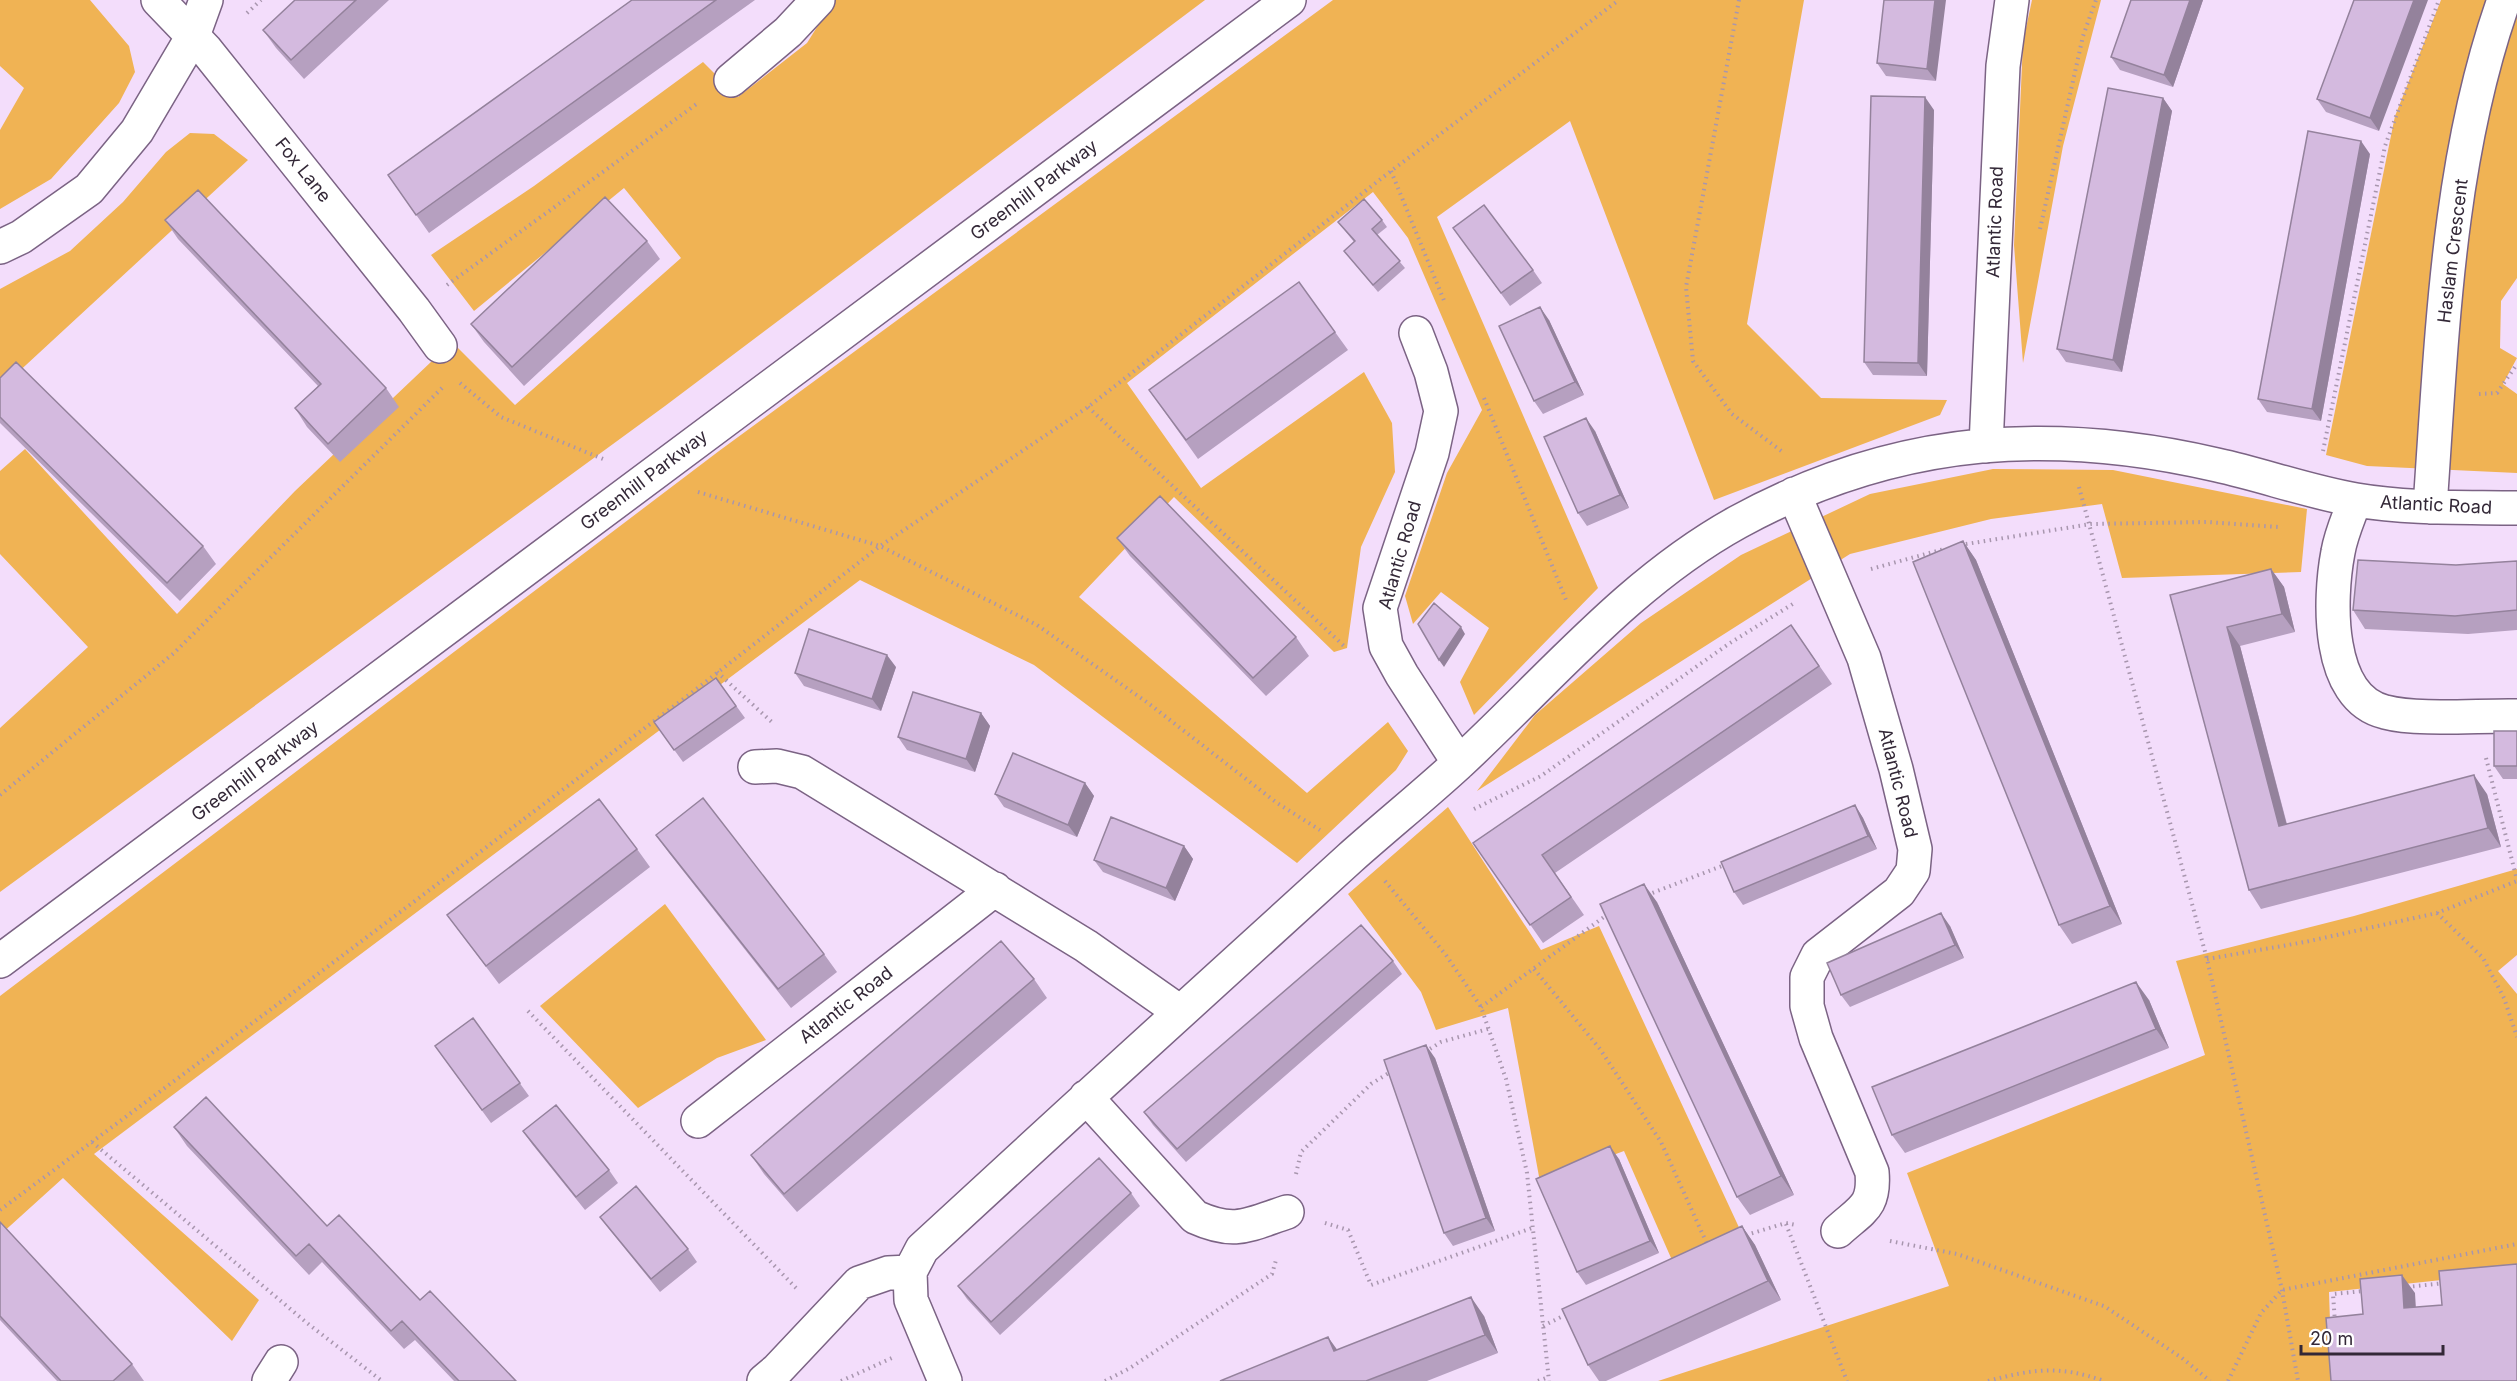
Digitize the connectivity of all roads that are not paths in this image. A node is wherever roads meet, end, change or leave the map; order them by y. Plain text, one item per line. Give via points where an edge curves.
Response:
1 (159, 0) edge
2 (206, 0) edge
3 (818, 0) edge
4 (1289, 0) edge
5 (2012, 0) edge
6 (2504, 0) edge
7 (193, 36) junction
8 (731, 80) road end
9 (0, 247) edge
10 (1416, 333) dead end
11 (440, 346) road end
12 (1986, 446) junction
13 (1794, 494) junction
14 (2355, 500) junction
15 (2430, 507) junction
16 (2517, 508) edge
17 (2517, 716) edge
18 (1459, 763) junction
19 (755, 767) dead end
20 (995, 888) junction
21 (0, 961) edge
22 (1180, 1012) junction
23 (1086, 1097) junction
24 (698, 1121) dead end
25 (1287, 1212) road end
26 (1838, 1231) road end
27 (910, 1272) junction
28 (764, 1381) edge
29 (945, 1381) edge

1 - 7 street, Fox Lane
2 - 7 street
3 - 8 street via 789,32
4 - 21 street, Greenhill Parkway
5 - 12 street, Atlantic Road via 2003,66
6 - 15 street, Haslam Crescent via 2486,52 2463,167 2444,311
7 - 9 street via 137,131 89,189 21,237
7 - 11 street, Fox Lane
10 - 18 street, Atlantic Road via 1441,411 1432,453 1380,608 1386,645
12 - 13 street, Atlantic Road via 1922,453
12 - 14 street, Atlantic Road via 2066,443 2214,464
13 - 18 street, Atlantic Road via 1734,524 1671,567 1583,642
13 - 26 street, Atlantic Road via 1864,658 1915,849 1913,871 1899,891 1818,955 1807,977 1808,1006 1816,1038 1872,1172 1874,1193 1867,1206
14 - 15 street, Atlantic Road
14 - 17 street, Atlantic Road via 2338,551 2334,589 2336,642 2346,681 2361,701 2384,712
15 - 16 street, Atlantic Road
18 - 22 street, Atlantic Road
19 - 20 street via 777,766 802,772
20 - 22 street
20 - 24 street, Atlantic Road
22 - 23 street, Atlantic Road
23 - 25 street via 1195,1216 1219,1228 1245,1226
23 - 27 street, Atlantic Road via 922,1249
27 - 28 street via 888,1273 860,1283
27 - 29 street via 911,1300

